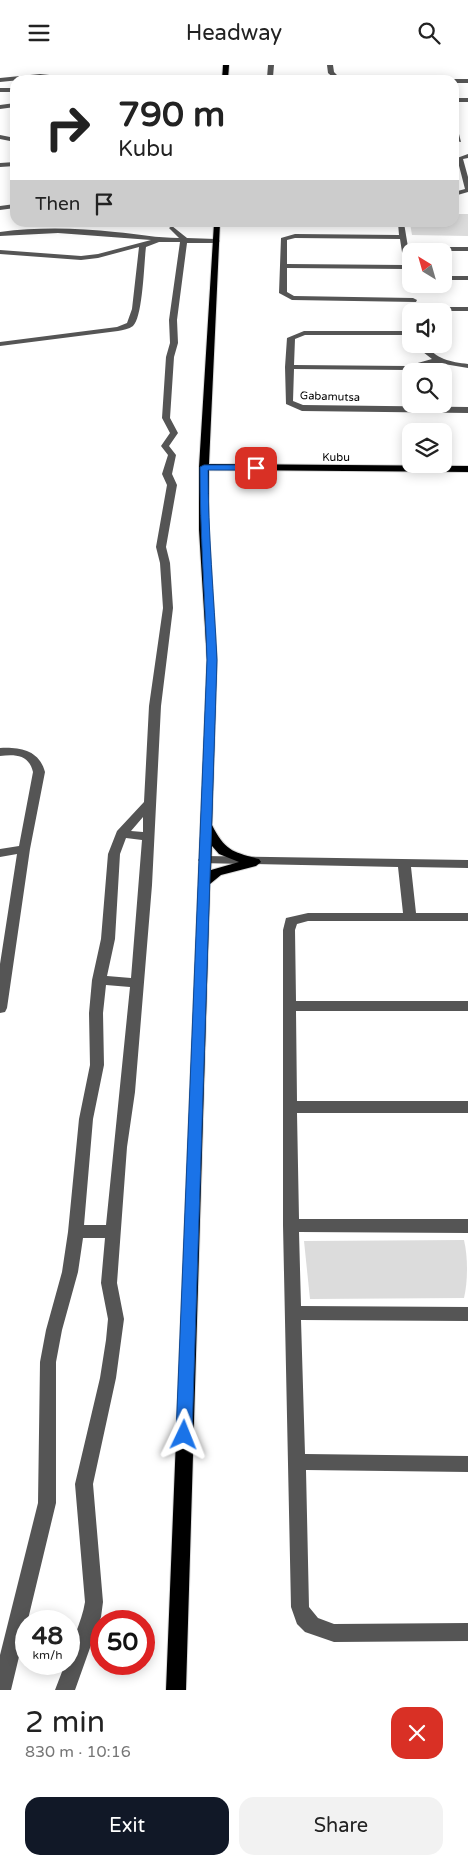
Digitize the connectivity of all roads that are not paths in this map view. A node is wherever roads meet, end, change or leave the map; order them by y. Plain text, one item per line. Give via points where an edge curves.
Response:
1 (468, 156) edge
2 (468, 189) edge
3 (172, 227) edge
4 (175, 227) edge
5 (217, 227) edge
6 (402, 227) edge
7 (0, 234) edge
8 (404, 237) junction
9 (184, 239) junction
10 (159, 240) junction
11 (216, 241) junction
12 (146, 243) junction
13 (405, 243) edge
14 (452, 249) edge
15 (468, 249) edge
16 (0, 252) edge
17 (283, 266) junction
18 (402, 267) edge
19 (452, 278) edge
20 (468, 278) edge
21 (412, 293) edge
22 (413, 300) junction
23 (414, 303) edge
24 (452, 309) edge
25 (468, 309) edge
26 (402, 333) edge
27 (0, 344) edge
28 (427, 353) edge
29 (439, 360) junction
30 (468, 366) edge
31 (289, 367) junction
32 (468, 410) edge
33 (204, 467) junction
34 (236, 467) junction
35 (468, 469) edge
36 (204, 483) junction
37 (0, 752) edge
38 (150, 803) junction
39 (205, 821) junction
40 (122, 834) junction
41 (148, 837) junction
42 (24, 849) junction
43 (0, 853) edge
44 (204, 860) junction
45 (255, 862) junction
46 (404, 864) junction
47 (468, 864) edge
48 (203, 884) junction
49 (410, 916) junction
50 (468, 917) edge
51 (99, 980) junction
52 (137, 983) junction
53 (289, 1006) junction
54 (468, 1006) edge
55 (0, 1008) edge
56 (290, 1107) junction
57 (468, 1107) edge
58 (290, 1225) junction
59 (468, 1227) edge
60 (114, 1231) junction
61 (76, 1232) junction
62 (293, 1313) junction
63 (468, 1314) edge
64 (297, 1462) junction
65 (468, 1464) edge
66 (468, 1632) edge
67 (1, 1690) edge
68 (65, 1690) edge
69 (176, 1690) edge

1 - 2 street via 460,158
3 - 10 street
4 - 9 street
5 - 11 main road
6 - 8 street
7 - 10 street via 65,230
8 - 13 street
8 - 17 street via 287,237 282,241
9 - 10 street
9 - 11 street
9 - 38 street via 168,381 170,393 166,419 174,433 165,446 172,455 167,474 172,485 162,547 168,607 155,706
10 - 12 street
11 - 33 main road
12 - 16 street via 81,258
12 - 27 street via 130,325
14 - 15 street
17 - 18 street
17 - 22 street via 283,293 292,298
19 - 20 street
21 - 22 street
22 - 23 street
24 - 25 street
26 - 31 street, Gabamutsa via 295,335 291,338
28 - 29 street
29 - 30 street
29 - 31 street via 407,368
31 - 32 street, Gabamutsa via 289,402 302,408
33 - 34 main road, Kubu
33 - 36 main road
34 - 35 main road, Kubu
34 - 36 main road via 210,475
36 - 39 main road via 212,660
37 - 42 street via 24,753 38,765
38 - 40 street
38 - 41 street
39 - 44 main road
39 - 45 main road via 220,850
40 - 41 street
40 - 51 street via 114,854 108,939
41 - 52 street
42 - 43 street
42 - 55 street
44 - 45 street
44 - 48 main road
45 - 46 street
45 - 48 main road via 217,872
46 - 47 street
46 - 49 street
48 - 69 main road
49 - 50 street
49 - 53 street via 308,917 292,921 288,930
51 - 52 street
51 - 61 street via 97,1065 85,1126
52 - 60 street
53 - 54 street
53 - 56 street
56 - 57 street
56 - 58 street
58 - 59 street
58 - 62 street
60 - 61 street
60 - 68 street via 109,1283 116,1319 114,1340 84,1484 94,1602 92,1617
61 - 67 street via 70,1272 48,1362 47,1503
62 - 63 street
62 - 64 street
64 - 65 street
64 - 66 street via 300,1607 312,1625 334,1633

